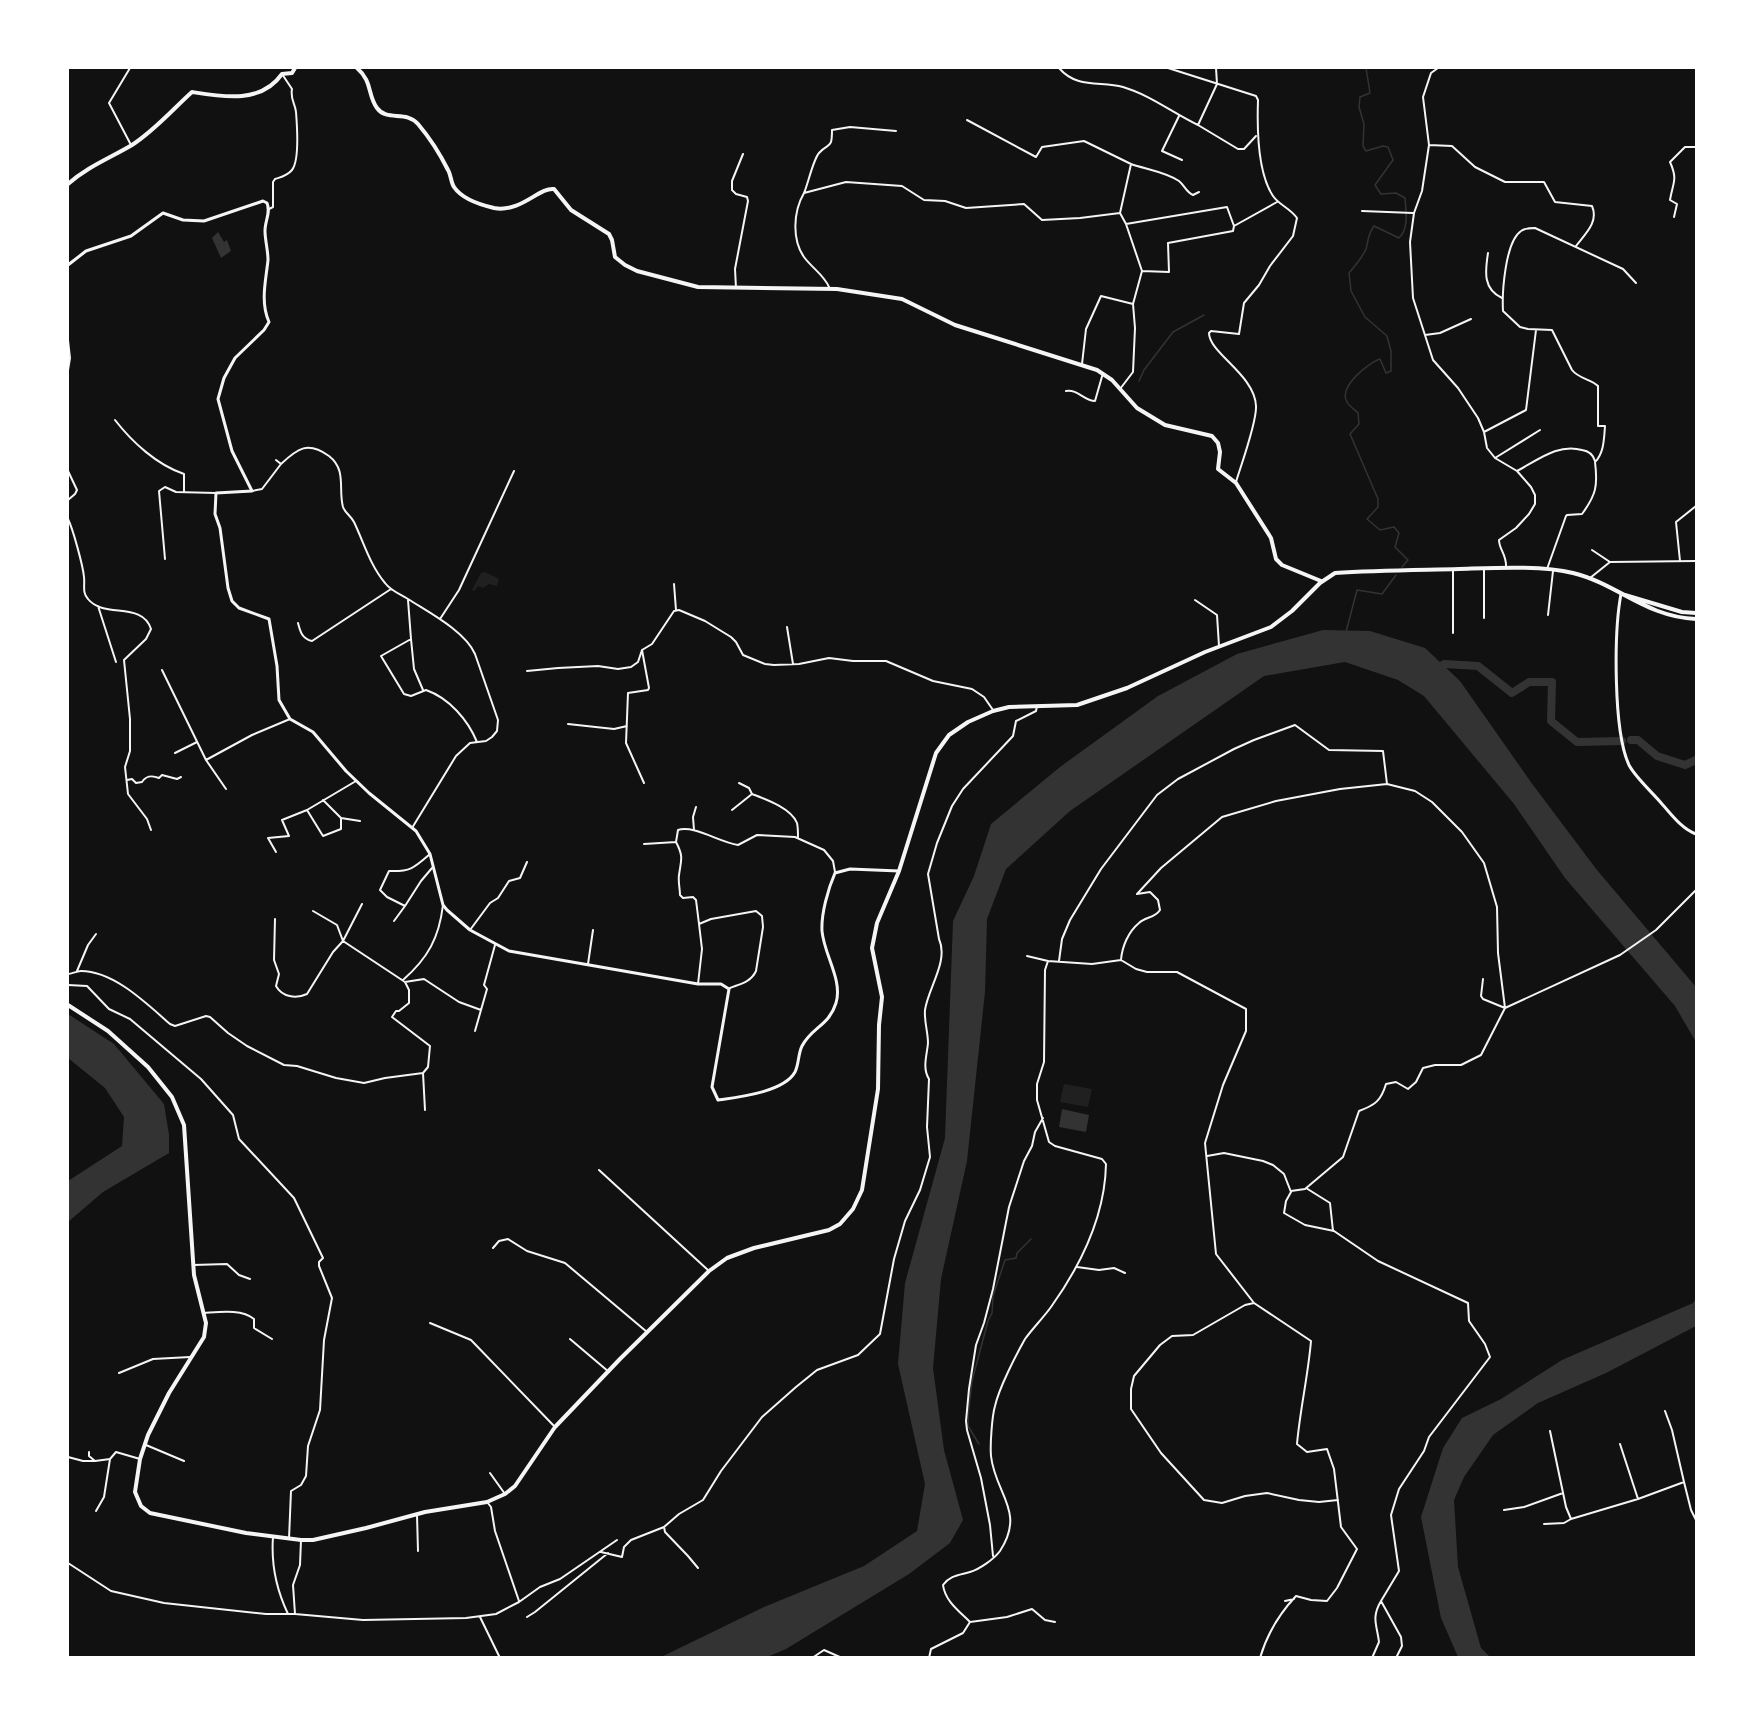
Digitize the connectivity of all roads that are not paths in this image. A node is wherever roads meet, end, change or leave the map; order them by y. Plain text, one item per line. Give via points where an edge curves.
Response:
1 (130, 68) edge
2 (295, 68) edge
3 (357, 68) edge
4 (1059, 68) edge
5 (1168, 68) edge
6 (1216, 68) edge
7 (1438, 68) edge
8 (282, 75) junction
9 (1217, 84) junction
10 (1179, 116) junction
11 (967, 120) dead end
12 (1198, 125) junction
13 (896, 131) dead end
14 (1256, 136) junction
15 (131, 145) junction
16 (1429, 145) junction
17 (1696, 147) edge
18 (743, 154) dead end
19 (1182, 160) dead end
20 (1131, 164) junction
21 (68, 184) edge
22 (1199, 192) dead end
23 (804, 193) junction
24 (1277, 202) junction
25 (270, 209) junction
26 (1362, 211) dead end
27 (1120, 213) junction
28 (1414, 213) junction
29 (1674, 217) dead end
30 (1126, 224) junction
31 (1234, 226) junction
32 (1576, 246) junction
33 (1488, 253) dead end
34 (68, 265) edge
35 (1142, 271) junction
36 (1636, 283) dead end
37 (736, 288) junction
38 (829, 289) junction
39 (1502, 298) junction
40 (1133, 304) junction
41 (1471, 319) dead end
42 (1536, 330) junction
43 (1425, 335) junction
44 (68, 340) edge
45 (1082, 364) junction
46 (68, 370) edge
47 (1103, 373) junction
48 (1119, 390) junction
49 (1066, 391) dead end
50 (115, 420) dead end
51 (1540, 430) dead end
52 (1484, 432) junction
53 (1495, 459) junction
54 (276, 460) dead end
55 (1595, 462) junction
56 (281, 464) junction
57 (68, 471) edge
58 (514, 471) dead end
59 (1517, 471) junction
60 (1236, 483) junction
61 (252, 491) junction
62 (184, 492) junction
63 (216, 493) junction
64 (68, 500) edge
65 (1696, 506) edge
66 (68, 519) edge
67 (1592, 550) dead end
68 (165, 559) dead end
69 (1680, 561) junction
70 (1696, 561) edge
71 (1610, 562) junction
72 (1484, 568) junction
73 (1506, 568) junction
74 (1453, 569) junction
75 (1546, 570) junction
76 (1554, 571) junction
77 (1590, 578) junction
78 (1321, 581) junction
79 (674, 584) dead end
80 (392, 589) junction
81 (1621, 594) junction
82 (408, 600) junction
83 (1195, 600) dead end
84 (98, 606) junction
85 (676, 610) junction
86 (1696, 613) edge
87 (1548, 615) dead end
88 (1484, 618) dead end
89 (440, 619) junction
90 (1696, 619) edge
91 (298, 623) dead end
92 (788, 627) dead end
93 (1454, 633) dead end
94 (411, 639) junction
95 (1219, 646) junction
96 (642, 651) junction
97 (116, 662) dead end
98 (793, 664) junction
99 (162, 670) dead end
100 (527, 671) dead end
101 (423, 690) junction
102 (1037, 706) junction
103 (993, 711) junction
104 (290, 719) junction
105 (568, 724) dead end
106 (627, 726) junction
107 (197, 742) junction
108 (477, 742) junction
109 (175, 753) dead end
110 (206, 760) junction
111 (181, 777) dead end
112 (127, 780) junction
113 (356, 781) junction
114 (644, 783) dead end
115 (739, 783) dead end
116 (1388, 784) junction
117 (226, 789) dead end
118 (752, 794) junction
119 (324, 800) junction
120 (696, 807) dead end
121 (308, 810) junction
122 (732, 810) dead end
123 (341, 818) junction
124 (360, 821) dead end
125 (412, 828) junction
126 (151, 830) dead end
127 (694, 830) junction
128 (1696, 834) edge
129 (798, 838) junction
130 (676, 842) junction
131 (644, 844) dead end
132 (276, 852) dead end
133 (430, 854) junction
134 (527, 862) dead end
135 (434, 866) junction
136 (899, 871) junction
137 (835, 873) junction
138 (1696, 890) edge
139 (362, 904) dead end
140 (443, 905) junction
141 (405, 906) junction
142 (313, 911) dead end
143 (275, 919) dead end
144 (394, 921) dead end
145 (699, 924) junction
146 (470, 930) junction
147 (593, 930) dead end
148 (96, 934) dead end
149 (343, 941) junction
150 (495, 945) junction
151 (1027, 956) dead end
152 (1121, 960) junction
153 (1048, 961) junction
154 (1059, 962) junction
155 (588, 964) junction
156 (78, 971) junction
157 (68, 974) edge
158 (1483, 979) dead end
159 (404, 981) junction
160 (698, 984) junction
161 (68, 985) edge
162 (729, 989) junction
163 (68, 1005) edge
164 (1505, 1008) junction
165 (481, 1010) junction
166 (475, 1031) dead end
167 (423, 1073) junction
168 (425, 1110) dead end
169 (1042, 1118) junction
170 (1207, 1156) junction
171 (599, 1170) dead end
172 (1306, 1188) junction
173 (1291, 1192) junction
174 (1333, 1231) junction
175 (493, 1248) dead end
176 (193, 1265) junction
177 (1077, 1267) junction
178 (709, 1271) junction
179 (1125, 1273) dead end
180 (250, 1279) dead end
181 (1254, 1304) junction
182 (204, 1313) junction
183 (430, 1323) dead end
184 (647, 1332) junction
185 (272, 1339) dead end
186 (570, 1339) dead end
187 (190, 1357) junction
188 (609, 1372) junction
189 (119, 1373) dead end
190 (1665, 1411) dead end
191 (555, 1427) junction
192 (1550, 1431) dead end
193 (1620, 1444) dead end
194 (146, 1445) junction
195 (89, 1452) dead end
196 (68, 1457) edge
197 (110, 1459) junction
198 (140, 1459) junction
199 (95, 1461) junction
200 (184, 1461) dead end
201 (490, 1473) dead end
202 (1683, 1482) junction
203 (1563, 1493) junction
204 (505, 1494) junction
205 (1638, 1499) junction
206 (1338, 1500) junction
207 (487, 1502) junction
208 (1503, 1510) dead end
209 (96, 1511) dead end
210 (417, 1515) junction
211 (1571, 1519) junction
212 (1696, 1520) edge
213 (1544, 1524) dead end
214 (664, 1527) junction
215 (273, 1537) junction
216 (289, 1539) junction
217 (301, 1540) junction
218 (617, 1540) dead end
219 (418, 1551) dead end
220 (602, 1552) junction
221 (608, 1553) junction
222 (993, 1557) junction
223 (68, 1563) edge
224 (698, 1568) dead end
225 (1296, 1596) junction
226 (1285, 1601) dead end
227 (1381, 1601) junction
228 (519, 1602) junction
229 (288, 1614) junction
230 (295, 1614) junction
231 (479, 1616) junction
232 (527, 1617) dead end
233 (969, 1622) junction
234 (1055, 1622) dead end
235 (500, 1658) edge
236 (812, 1658) edge
237 (842, 1658) edge
238 (929, 1658) edge
239 (1260, 1658) edge
240 (1372, 1658) edge
241 (1396, 1658) edge

1 - 15 street via 109,103
2 - 8 main road
3 - 37 main road via 367,79 380,111 410,117 417,123 441,158 454,187 464,196 489,207 506,209 554,189 571,210 609,234 615,257 625,265 684,284
4 - 10 street via 1080,82 1143,94
5 - 9 street
6 - 9 street
7 - 16 street via 1431,73 1423,97
8 - 15 main road via 260,93 231,96 192,92
8 - 25 street via 292,89 297,153 292,170 273,183
9 - 12 street
9 - 14 street via 1256,96
10 - 12 street
10 - 19 street via 1162,152
11 - 20 street via 1036,157 1041,147 1084,141
12 - 14 street via 1238,149 1244,149
13 - 23 street via 850,127 832,130 832,141 819,153
14 - 24 street via 1266,179
15 - 21 main road
16 - 28 street via 1422,191
16 - 32 street via 1452,146 1474,167 1505,182 1544,182 1555,202 1592,206 1594,222
17 - 29 street via 1685,147 1670,162 1675,172 1670,200 1677,204
18 - 37 street via 732,182 732,190 748,201 735,269
20 - 22 street via 1168,176 1193,195
20 - 27 street
23 - 27 street via 846,182 890,184 902,186 924,200 966,208 1024,204 1042,220
23 - 38 street via 795,222 797,244
24 - 31 street
24 - 60 street via 1297,218 1293,236 1244,303 1239,334 1209,333 1210,341 1247,382 1256,404
25 - 34 street via 263,201 204,221 183,220 163,213 131,236 86,251
25 - 61 street via 265,230 268,257 264,294 269,322 235,358 218,399 232,451
26 - 28 street
27 - 30 street
28 - 43 street via 1410,242 1413,298
30 - 31 street via 1227,207
30 - 35 street
31 - 35 street via 1233,231 1168,243 1169,272
32 - 36 street via 1623,269
32 - 39 street via 1535,228 1521,231 1509,256
33 - 39 street via 1488,285
35 - 40 street
37 - 38 main road
38 - 45 main road via 902,299 956,325
39 - 42 street via 1503,311 1520,327
40 - 45 street via 1101,296 1086,329
40 - 48 street via 1133,372
41 - 43 street via 1440,333
42 - 52 street via 1526,410
42 - 55 street via 1552,330 1572,370 1598,386 1598,426 1605,426 1605,434 1601,456
43 - 52 street via 1433,360 1458,388
44 - 46 street
45 - 47 main road
47 - 48 main road
47 - 49 street via 1094,402 1076,391
48 - 60 main road via 1137,408 1165,425 1212,436 1220,452 1218,470
50 - 62 street via 158,462 184,474
51 - 53 street
52 - 53 street via 1487,448
53 - 59 street
54 - 56 street
55 - 59 street via 1587,451 1570,447 1549,453
55 - 75 street via 1595,494 1582,514 1567,514
56 - 61 street via 262,489
56 - 80 street via 305,447 316,449 335,462 341,477 344,510 378,574
57 - 64 street via 77,490
58 - 89 street via 459,590
59 - 73 street via 1531,487 1535,500 1529,514 1499,540
60 - 78 main road via 1271,538 1276,559
61 - 63 street
62 - 63 street
62 - 68 street via 165,487 159,491
63 - 104 street via 214,514 220,528 232,601 239,608 269,619 279,700
65 - 69 street via 1676,522
66 - 84 street via 84,575 84,593
67 - 71 street
69 - 70 street
69 - 71 street
71 - 77 street
72 - 73 main road
72 - 74 main road
72 - 88 street
73 - 75 main road
74 - 78 main road via 1335,573
74 - 93 street
75 - 76 main road
76 - 77 main road
76 - 87 street
77 - 81 main road
78 - 95 main road via 1271,627
79 - 85 street
80 - 82 street
80 - 91 street via 312,641 306,640
81 - 86 main road
81 - 90 main road via 1666,615
81 - 128 street via 1618,708 1624,750 1629,766 1678,822
82 - 89 street
82 - 94 street
83 - 95 street via 1217,615
84 - 97 street
84 - 112 street via 141,615 151,629 147,639 124,660 130,719
85 - 96 street via 652,644
85 - 98 street via 725,633 748,658 765,664
89 - 108 street via 473,649 497,716 495,734
92 - 98 street
94 - 101 street via 414,669
94 - 101 street via 381,656 406,695
95 - 102 main road via 1090,702
96 - 100 street via 631,668
96 - 106 street via 649,688 628,693
98 - 103 street via 830,658 886,661 933,681 972,689 984,697
99 - 107 street
101 - 108 street via 450,703
102 - 103 main road
102 - 214 street via 1036,711 1016,721 1012,736 963,789 952,806 928,874 943,948 925,1011 930,1157 894,1259 880,1334 858,1355 817,1370 762,1417 703,1500
103 - 136 main road via 955,730 936,753
104 - 110 street
104 - 113 street via 313,732
105 - 106 street via 614,729
106 - 114 street via 626,743
107 - 109 street
107 - 110 street
108 - 125 street via 467,745 456,756
110 - 117 street
111 - 112 street via 153,776 136,783
112 - 126 street via 128,795
113 - 119 street
113 - 125 street
115 - 118 street
116 - 152 street via 1276,801 1221,817 1137,894 1150,892 1158,900 1160,910 1138,923 1124,944
116 - 154 street via 1383,751 1329,750 1295,725 1254,740 1178,779 1157,795 1101,869 1065,930
116 - 164 street via 1415,791 1432,802 1462,832 1484,863 1497,908
118 - 122 street
118 - 129 street via 788,812 796,822
119 - 121 street
119 - 123 street
120 - 127 street
121 - 123 street via 323,836 341,829
121 - 132 street via 282,820 289,836 268,838
123 - 124 street
125 - 133 street
127 - 129 street via 738,845 757,834
127 - 130 street via 678,830
129 - 137 street via 824,850 833,861
130 - 131 street
130 - 145 street via 681,852 680,896 696,900
133 - 135 street
133 - 141 street via 414,868 389,871 380,890
134 - 146 street via 520,878 508,881
135 - 140 street
135 - 141 street
136 - 137 street via 850,869
136 - 178 main road via 877,923 872,948 882,997 878,1089 862,1190 853,1209 829,1230 754,1248 727,1258
137 - 162 street via 828,889 822,931 836,984 837,1001 830,1019 801,1047 791,1078 760,1093 718,1100 712,1087
138 - 164 street via 1654,931 1625,952
139 - 149 street
140 - 146 street
140 - 159 street via 440,927 431,948
141 - 144 street
142 - 149 street via 337,925
143 - 149 street via 274,960 279,974 276,986 285,995 307,994
145 - 160 street via 702,949
145 - 162 street via 751,911 762,916 754,977
146 - 150 street
147 - 155 street
148 - 156 street
149 - 159 street
150 - 155 street via 509,951
150 - 165 street
151 - 153 street
152 - 154 street via 1092,964
152 - 170 street via 1147,972 1177,972 1246,1009 1246,1030 1212,1115 1205,1143
153 - 154 street
153 - 169 street via 1044,1062 1036,1100
155 - 160 street
156 - 157 street
156 - 167 street via 105,977 175,1026 210,1017 228,1033 284,1065 364,1083
158 - 164 street via 1483,999
159 - 165 street via 424,979 459,1002
159 - 167 street via 409,1003 392,1017 430,1046 428,1067
160 - 162 street via 721,984
161 - 216 street via 87,986 110,1009 130,1019 201,1079 233,1115 239,1139 294,1198 323,1258 319,1266 332,1298 324,1340 320,1410 308,1446 306,1476 291,1491
163 - 176 main road via 108,1031 148,1067 172,1097 184,1125
164 - 172 street via 1482,1055 1461,1065 1423,1068 1408,1089 1396,1082 1386,1084 1373,1106 1359,1111 1343,1157
165 - 166 street
167 - 168 street
169 - 177 street via 1049,1142 1102,1159 1106,1164 1100,1204
169 - 222 street via 1007,1214 969,1389 967,1430 981,1478
170 - 173 street via 1224,1153 1273,1165 1284,1174
170 - 181 street via 1216,1254
171 - 178 street
172 - 173 street
172 - 174 street via 1329,1203
173 - 174 street via 1284,1213 1305,1225
174 - 227 street via 1378,1260 1468,1303 1469,1321 1490,1357 1429,1437 1399,1489 1391,1515 1399,1571
175 - 184 street via 508,1239 527,1251 565,1263
176 - 180 street via 227,1264
176 - 182 main road
177 - 179 street via 1114,1268
177 - 222 street via 1026,1339 994,1406 991,1455 1011,1513 1010,1530
178 - 184 main road
181 - 206 street via 1311,1341 1297,1444 1307,1452 1327,1449
181 - 206 street via 1245,1305 1193,1335 1172,1335 1160,1345 1134,1376 1131,1409 1161,1453 1204,1500 1222,1503 1267,1493 1319,1502
182 - 185 street via 249,1315 255,1319 254,1328
182 - 187 main road via 204,1337
183 - 191 street via 471,1340
184 - 188 main road
186 - 188 street
187 - 189 street via 153,1359
187 - 194 main road via 157,1416
188 - 191 main road
190 - 202 street
191 - 204 main road via 522,1477
192 - 203 street
193 - 205 street
194 - 198 main road
194 - 200 street
195 - 199 street
196 - 199 street
197 - 198 street via 116,1452
197 - 199 street
197 - 209 street via 104,1497
198 - 215 main road via 135,1492 141,1506 150,1513
201 - 204 street
202 - 205 street
202 - 212 street
203 - 208 street
203 - 211 street
204 - 207 main road
205 - 211 street
206 - 225 street via 1341,1527 1357,1549 1326,1601
207 - 210 main road
207 - 228 street
210 - 217 main road
210 - 219 street
211 - 213 street
214 - 221 street via 631,1540 622,1557
214 - 224 street via 664,1532
215 - 216 main road
215 - 229 street via 275,1577
216 - 217 main road
217 - 230 street via 300,1565 293,1586
218 - 220 street
220 - 221 street
220 - 228 street
221 - 232 street
222 - 233 street via 980,1568 946,1580 943,1585 950,1602
223 - 229 street via 111,1591 164,1603
225 - 226 street
225 - 239 street via 1266,1640
227 - 240 street via 1374,1622 1379,1642
227 - 241 street via 1401,1637 1402,1646
228 - 231 street via 496,1614
229 - 230 street
230 - 231 street via 363,1620
231 - 235 street
233 - 234 street via 1032,1609 1045,1620
233 - 238 street via 963,1633 931,1649
236 - 237 street via 824,1650

